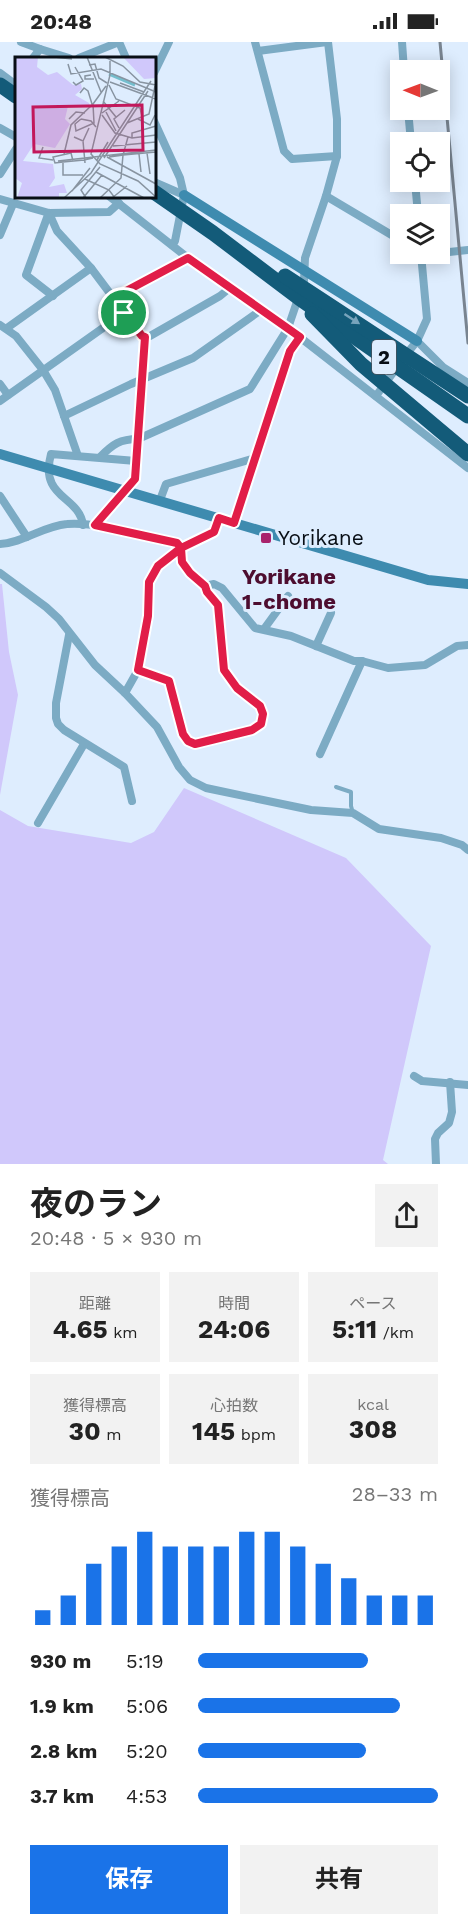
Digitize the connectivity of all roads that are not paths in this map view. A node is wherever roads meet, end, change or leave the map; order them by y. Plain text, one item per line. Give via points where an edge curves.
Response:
1 (21, 42) edge
2 (119, 42) edge
3 (169, 42) edge
4 (327, 42) edge
5 (402, 42) edge
6 (256, 46) edge
7 (40, 49) junction
8 (34, 57) edge
9 (66, 57) edge
10 (82, 57) edge
11 (126, 57) edge
12 (403, 60) edge
13 (156, 69) edge
14 (0, 73) edge
15 (15, 84) edge
16 (0, 85) edge
17 (15, 95) edge
18 (156, 125) edge
19 (0, 128) edge
20 (15, 136) edge
21 (15, 150) edge
22 (337, 156) junction
23 (4, 163) edge
24 (0, 174) edge
25 (156, 183) edge
26 (156, 193) edge
27 (184, 195) junction
28 (326, 196) junction
29 (112, 198) edge
30 (0, 199) edge
31 (119, 203) junction
32 (13, 204) junction
33 (49, 218) junction
34 (213, 233) junction
35 (390, 234) edge
36 (0, 235) edge
37 (172, 245) junction
38 (468, 250) edge
39 (450, 252) edge
40 (188, 258) junction
41 (422, 264) edge
42 (91, 268) junction
43 (304, 269) junction
44 (231, 287) junction
45 (53, 296) junction
46 (113, 298) junction
47 (299, 298) junction
48 (261, 310) junction
49 (124, 313) junction
50 (3, 327) edge
51 (288, 328) junction
52 (145, 337) junction
53 (300, 337) junction
54 (417, 341) junction
55 (43, 370) junction
56 (142, 380) junction
57 (0, 384) edge
58 (464, 389) edge
59 (8, 395) junction
60 (376, 396) junction
61 (0, 401) edge
62 (64, 416) junction
63 (468, 416) edge
64 (138, 439) junction
65 (0, 454) edge
66 (468, 454) edge
67 (78, 456) junction
68 (100, 457) junction
69 (255, 458) junction
70 (136, 461) junction
71 (47, 467) junction
72 (468, 468) edge
73 (127, 491) junction
74 (0, 496) edge
75 (160, 500) junction
76 (219, 518) junction
77 (234, 523) junction
78 (83, 525) junction
79 (95, 525) junction
80 (27, 537) junction
81 (0, 544) edge
82 (181, 548) junction
83 (0, 573) edge
84 (468, 584) edge
85 (205, 586) junction
86 (288, 596) dead end
87 (331, 613) dead end
88 (264, 629) junction
89 (69, 635) junction
90 (468, 645) edge
91 (316, 646) junction
92 (362, 661) junction
93 (138, 670) junction
94 (125, 693) junction
95 (84, 744) junction
96 (320, 754) dead end
97 (336, 787) dead end
98 (132, 801) dead end
99 (353, 813) junction
100 (38, 823) dead end
101 (468, 850) edge
102 (414, 1076) dead end
103 (450, 1082) junction
104 (468, 1085) edge
105 (436, 1164) edge

1 - 7 street
2 - 10 street
2 - 11 street
3 - 13 street
4 - 6 street
4 - 22 street via 337,119
5 - 12 street
6 - 22 street via 284,151 292,159
7 - 8 street
7 - 9 street
14 - 15 street
16 - 17 highway
18 - 27 street
19 - 20 street
21 - 23 street
22 - 28 street
23 - 24 street
25 - 27 street
26 - 34 highway, 2
27 - 37 street
27 - 43 street
28 - 35 street
28 - 43 street
29 - 31 street
30 - 32 street
31 - 33 street via 109,212
31 - 37 street
32 - 33 street
32 - 36 street
33 - 42 street
33 - 45 street via 26,275
34 - 47 highway, 2
34 -> 58 highway
37 - 40 street
38 - 39 street
40 - 44 street
40 - 46 street
41 - 54 street via 427,319
42 - 45 street
42 - 46 street
43 - 51 street via 304,281
43 - 54 street
44 - 48 street
44 - 52 street
45 - 50 street
46 - 49 street
47 - 63 highway, 2
47 - 66 highway via 361,364
48 - 51 street
48 - 56 street via 194,358
49 - 52 street
49 - 55 street
50 - 55 street
51 - 53 street
51 - 64 street via 250,389
52 - 56 street
53 - 60 street
53 - 69 street via 290,351
54 - 58 street
54 - 60 street
55 - 59 street
55 - 62 street via 56,390
56 - 62 street
56 - 64 street
57 - 59 street
59 - 61 street
60 - 72 street
62 - 67 street
64 - 68 street via 113,444
64 - 70 street
65 - 71 street
67 - 68 street
67 - 71 street via 51,454
68 - 70 street
69 - 75 street via 166,484
69 - 77 street
70 - 73 street via 135,479
71 - 73 street
71 - 78 street via 51,486 82,516
73 - 75 street
73 - 79 street
74 - 80 street
75 - 76 street
76 - 77 street
76 - 82 street via 214,532
77 - 84 street via 428,580
78 - 79 street
78 - 80 street via 49,527
79 - 82 street via 177,543
80 - 81 street
82 - 85 street via 182,562
82 - 93 street via 158,566 149,582 148,616
83 - 89 street via 46,608
85 - 88 street via 214,584 222,588 255,628
85 - 93 street via 218,605 224,670 237,688 260,706 261,724 252,730 195,744 188,741 169,681
86 - 88 street
87 - 91 street
88 - 91 street
89 - 94 street
89 - 95 street via 56,718 64,730
90 - 92 street via 457,646 425,665 388,668
91 - 92 street
92 - 96 street
93 - 94 street
94 - 99 street via 157,728 190,780 206,788 291,806
95 - 98 street via 124,767
95 - 100 street
97 - 99 lane via 351,792
99 - 101 street via 379,829 441,838
102 - 103 street via 422,1081
103 - 104 street
103 - 105 street via 452,1112 449,1123 435,1139

